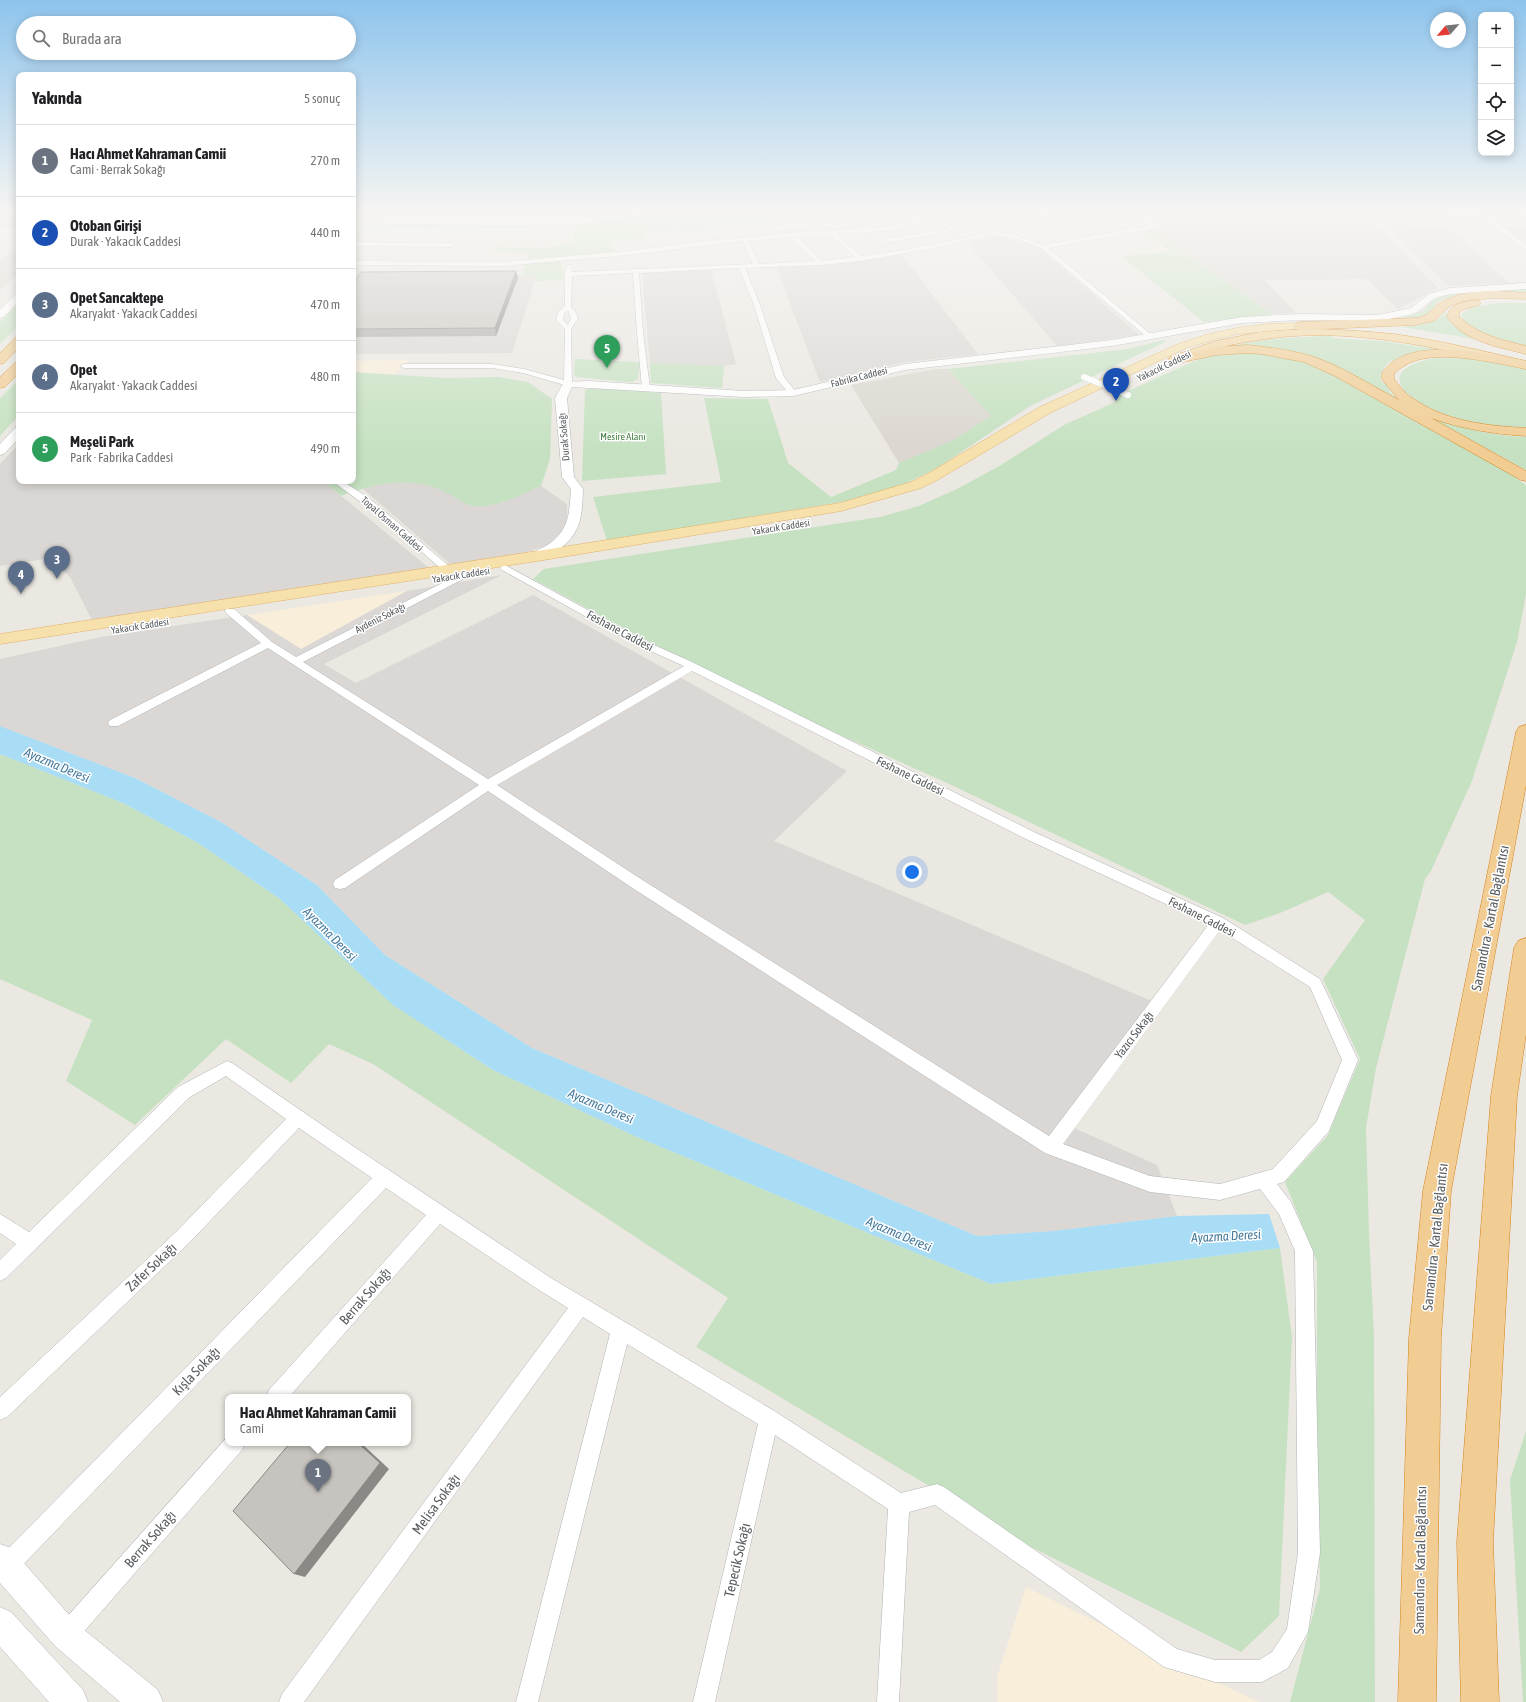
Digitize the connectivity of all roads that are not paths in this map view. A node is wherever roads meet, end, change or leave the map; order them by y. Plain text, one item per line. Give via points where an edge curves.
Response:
1 (12, 292) edge
2 (568, 292) edge
3 (637, 292) edge
4 (752, 292) edge
5 (1097, 292) edge
6 (1445, 292) edge
7 (1526, 296) edge
8 (16, 299) edge
9 (1526, 300) edge
10 (0, 304) edge
11 (568, 307) junction
12 (0, 315) edge
13 (1211, 324) junction
14 (1365, 325) junction
15 (1298, 326) junction
16 (568, 329) junction
17 (1150, 337) junction
18 (16, 344) edge
19 (1526, 351) edge
20 (1526, 359) edge
21 (0, 360) edge
22 (1174, 360) junction
23 (1526, 365) edge
24 (404, 366) dead end
25 (16, 369) edge
26 (1084, 377) dead end
27 (0, 384) edge
28 (568, 384) junction
29 (646, 388) junction
30 (793, 393) junction
31 (1128, 396) dead end
32 (1526, 432) edge
33 (16, 434) edge
34 (0, 450) edge
35 (1000, 454) dead end
36 (1526, 477) edge
37 (953, 482) dead end
38 (341, 484) edge
39 (538, 556) junction
40 (505, 568) junction
41 (447, 570) junction
42 (464, 575) junction
43 (230, 611) junction
44 (5, 637) edge
45 (268, 644) junction
46 (0, 648) edge
47 (296, 661) junction
48 (692, 666) junction
49 (114, 723) dead end
50 (1526, 732) edge
51 (488, 785) junction
52 (340, 884) dead end
53 (1218, 922) junction
54 (1526, 948) edge
55 (298, 1117) junction
56 (1051, 1147) junction
57 (385, 1177) junction
58 (1263, 1180) junction
59 (439, 1213) junction
60 (0, 1223) edge
61 (30, 1243) junction
62 (0, 1272) edge
63 (581, 1305) junction
64 (621, 1329) junction
65 (279, 1394) edge
66 (0, 1410) edge
67 (769, 1419) junction
68 (232, 1446) edge
69 (899, 1504) junction
70 (2, 1568) edge
71 (0, 1623) edge
72 (66, 1635) junction
73 (71, 1702) edge
74 (146, 1702) edge
75 (290, 1702) edge
76 (527, 1702) edge
77 (704, 1702) edge
78 (888, 1702) edge
79 (1416, 1702) edge
80 (1480, 1702) edge

1 - 10 main road
2 - 11 street, Durak Sokağı
3 - 29 street
4 - 30 street via 780,378
5 - 17 street
6 - 13 main road, Fabrika Caddesi via 1432,296 1414,310 1378,318 1267,318
7 - 14 highway via 1488,295 1463,298 1448,303 1436,314 1424,320 1402,324
8 - 12 main road
9 - 19 highway via 1469,304 1454,311 1453,317 1472,333
11 - 16 street, Durak Sokağı via 575,318
11 - 16 street, Durak Sokağı via 561,312 559,320
13 - 15 main road via 1243,322
13 - 17 main road, Fabrika Caddesi
14 - 15 highway
14 - 19 highway via 1451,336
15 - 20 highway, Yakacık Caddesi via 1405,334
15 - 39 main road, Yakacık Caddesi via 1237,331 1182,346 1045,410 916,485 875,498 841,507
16 - 28 street, Durak Sokağı
17 - 30 main road, Fabrika Caddesi via 905,367
18 - 21 highway
22 - 23 highway, Yakacık Caddesi via 1209,346 1242,338 1307,333 1389,337 1454,348
22 - 35 main road, Yakacık Caddesi via 1059,418
22 - 36 highway via 1216,351 1246,349 1272,351 1307,359 1339,373
23 - 32 highway via 1475,356 1435,354 1399,362 1388,373 1388,379 1405,399 1439,416 1486,428
24 - 28 street via 492,366 524,371
25 - 27 highway
26 - 31 street, bridge
28 - 29 main road, Fabrika Caddesi
28 - 39 main road, Durak Sokağı via 561,398 568,477 577,489 576,512 572,529 566,538
29 - 30 main road, Fabrika Caddesi via 744,394
33 - 34 main road
37 - 40 main road, Yakacık Caddesi via 896,504 851,516
38 - 41 street, Topal Osman Caddesi via 375,507
39 - 41 main road, Yakacık Caddesi
40 - 42 main road, Yakacık Caddesi
40 - 48 street, Feshane Caddesi via 641,643
41 - 44 main road, Yakacık Caddesi
42 - 43 main road, Yakacık Caddesi
42 - 47 street, Aydeniz Sokağı
43 - 45 street
43 - 46 main road, Yakacık Caddesi
45 - 47 street
45 - 49 street
47 - 51 street
48 - 51 street
48 - 53 street, Feshane Caddesi via 1031,836
50 - 79 highway, Samandıra - Kartal Bağlantısı via 1437,1191 1425,1338
51 - 52 street
51 - 56 street via 639,885
53 - 56 street, Yazıcı Sokağı
53 - 58 street, Feshane Caddesi via 1315,984 1350,1060 1323,1126 1278,1176
54 - 80 highway via 1504,1096 1475,1542
55 - 57 street
55 - 61 street via 227,1068 184,1092
55 - 66 street, Zafer Sokağı via 182,1238
56 - 58 street via 1150,1184 1220,1192
57 - 59 street
57 - 70 street, Kışla Sokağı
58 - 69 street via 1285,1208 1304,1251 1309,1553 1297,1632 1280,1660 1262,1671 1215,1670 1172,1659 937,1494
59 - 63 street
59 - 65 street, Berrak Sokağı
60 - 61 street
61 - 62 street
63 - 64 street
63 - 75 street, Melisa Sokağı
64 - 67 street
64 - 76 street
67 - 69 street
67 - 77 street, Tepecik Sokağı
68 - 72 street, Berrak Sokağı
69 - 78 street
70 - 72 main road
71 - 73 main road
72 - 74 main road

